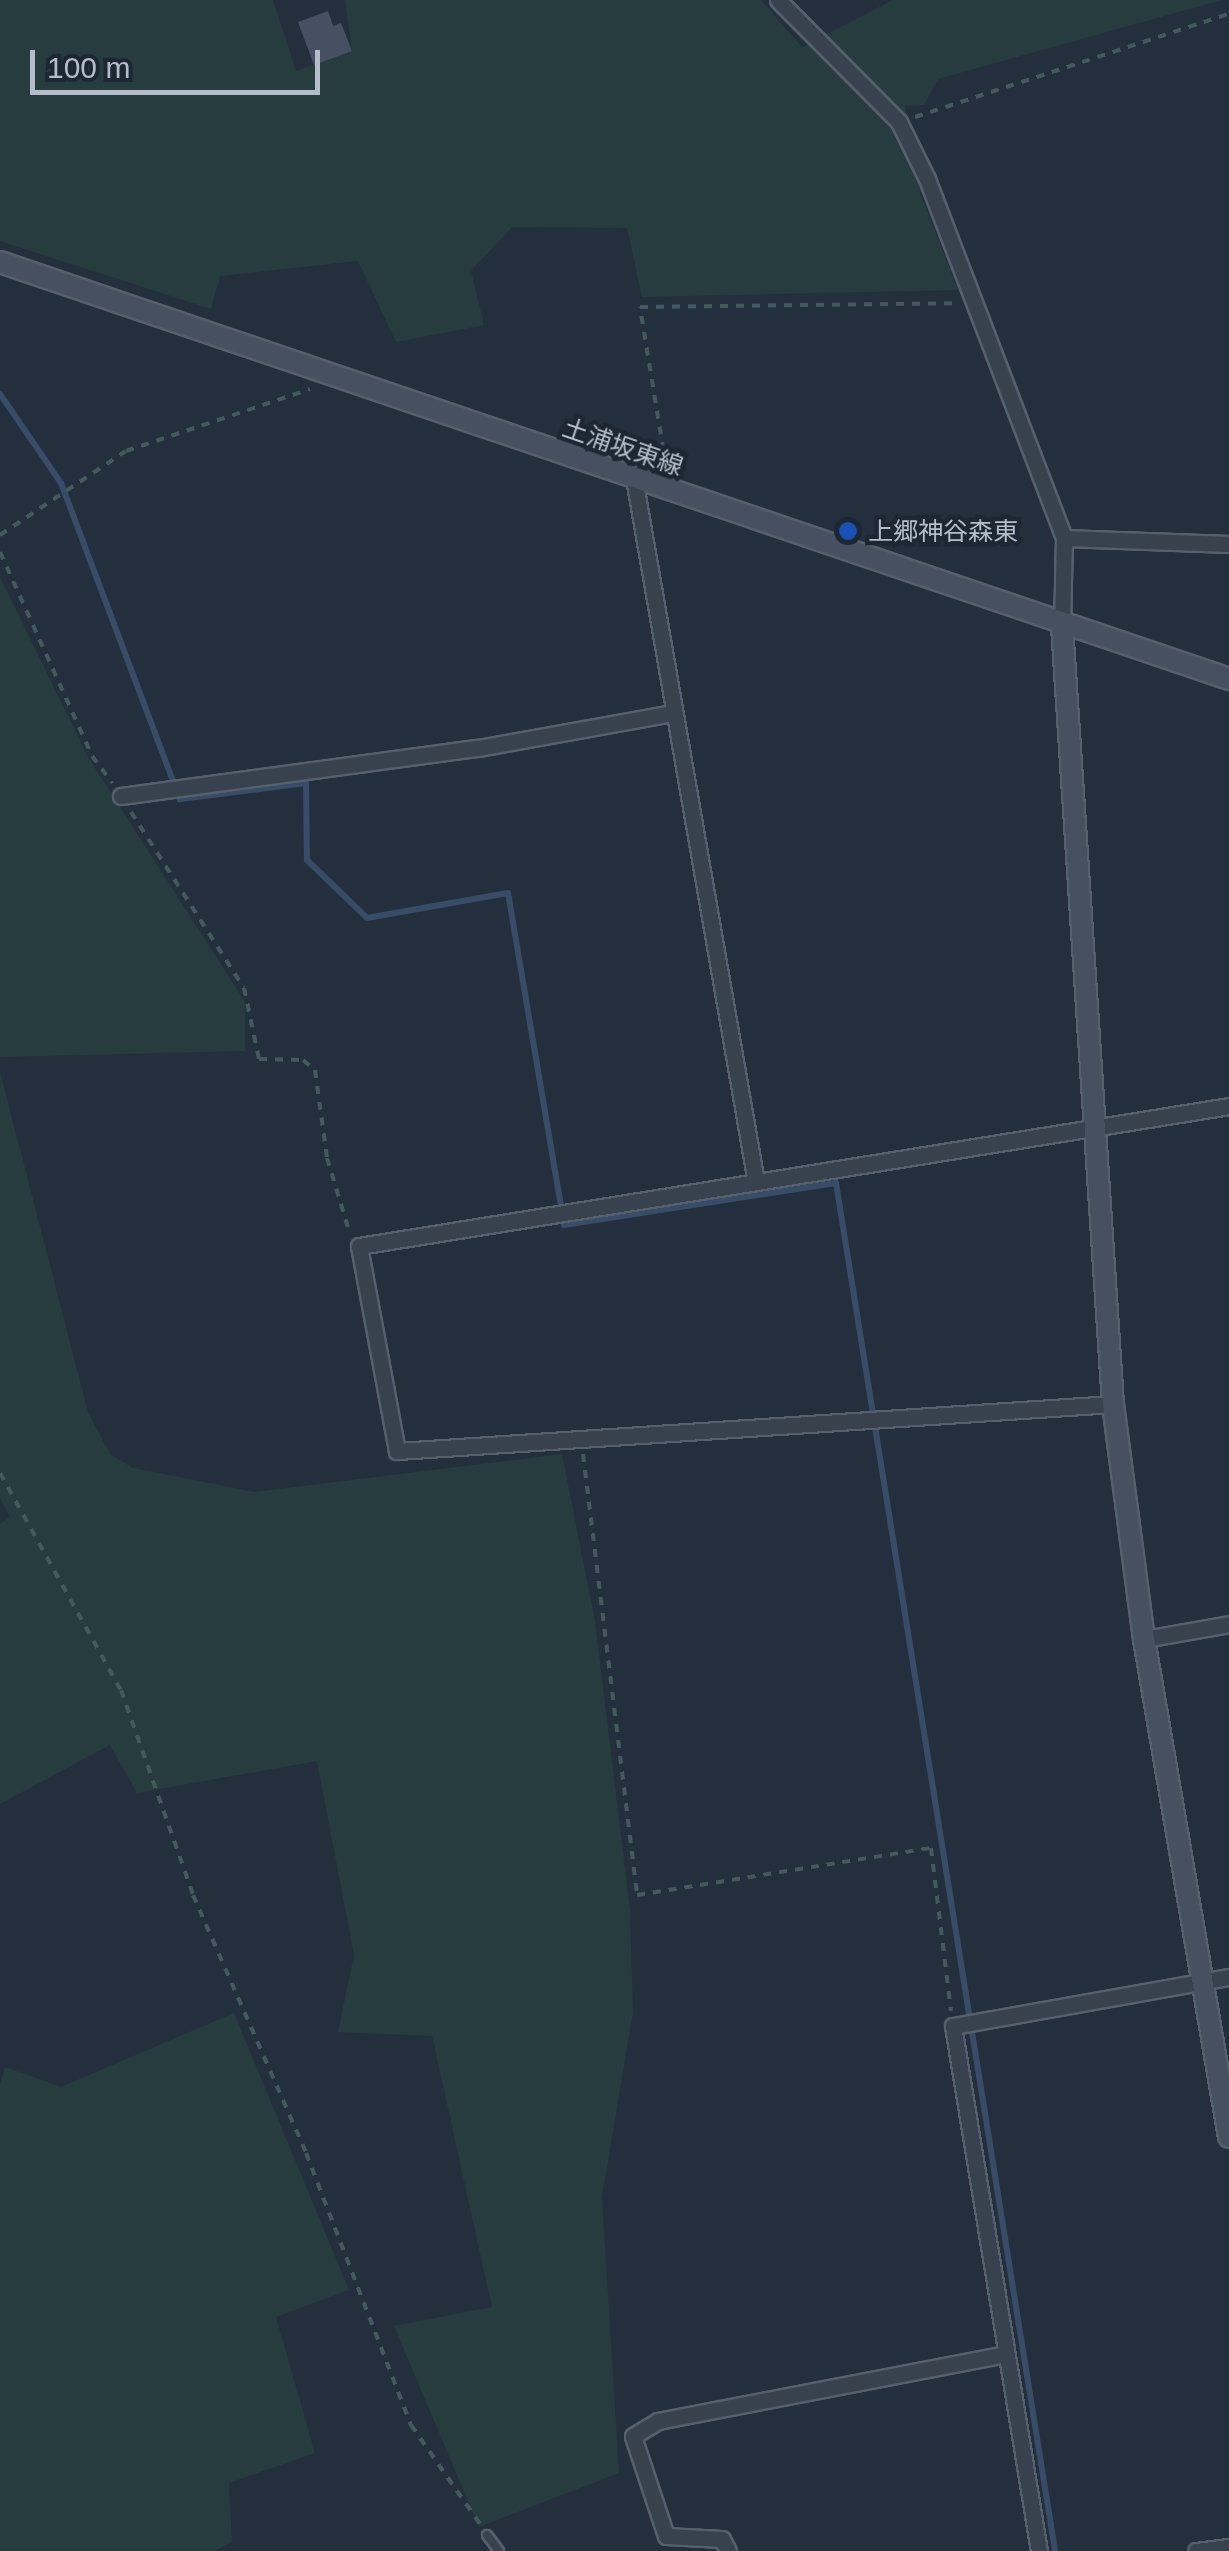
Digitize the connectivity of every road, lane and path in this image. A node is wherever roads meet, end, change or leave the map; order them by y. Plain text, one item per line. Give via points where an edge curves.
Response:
1 (778, 0) edge
2 (1229, 14) edge
3 (899, 122) junction
4 (0, 262) edge
5 (974, 302) junction
6 (315, 388) dead end
7 (634, 478) junction
8 (670, 490) junction
9 (0, 535) edge
10 (1064, 538) junction
11 (1229, 544) edge
12 (0, 552) edge
13 (1062, 626) junction
14 (1229, 679) edge
15 (673, 713) junction
16 (121, 796) junction
17 (1229, 1106) edge
18 (1095, 1129) junction
19 (756, 1182) junction
20 (358, 1246) junction
21 (1114, 1404) junction
22 (582, 1443) junction
23 (0, 1473) edge
24 (1229, 1624) edge
25 (1144, 1638) junction
26 (1229, 1977) edge
27 (1203, 1981) junction
28 (953, 2026) junction
29 (1229, 2137) edge
30 (1006, 2354) junction
31 (487, 2535) joint
32 (1229, 2547) edge
33 (499, 2551) edge
34 (728, 2551) edge
35 (1039, 2551) edge
36 (1196, 2551) edge

1 - 3 street
2 - 3 path
3 - 5 street
4 - 7 street, 土浦坂東線
5 - 8 path via 640,307
5 - 10 street
6 - 9 path via 126,451
7 - 8 street, 土浦坂東線
7 - 15 street
8 - 13 street, 土浦坂東線
10 - 11 street
10 - 13 street
12 - 16 path via 92,756
13 - 14 street, 土浦坂東線
13 - 18 street
15 - 16 street via 478,748
15 - 19 street
16 - 20 path via 244,988 260,1059 303,1060 316,1070 327,1158 346,1230
17 - 18 street
18 - 19 street
18 - 21 street
19 - 20 street
20 - 22 street via 397,1452
21 - 22 street
21 - 25 street
22 - 28 path via 637,1895 931,1848
23 - 31 path via 120,1690 192,1895 306,2153 410,2426
24 - 25 street
25 - 27 street
26 - 27 street
27 - 28 street
27 - 29 street
28 - 30 street
30 - 34 street via 658,2421 633,2436 666,2536 722,2538
30 - 35 street
31 - 33 lane
32 - 36 street

